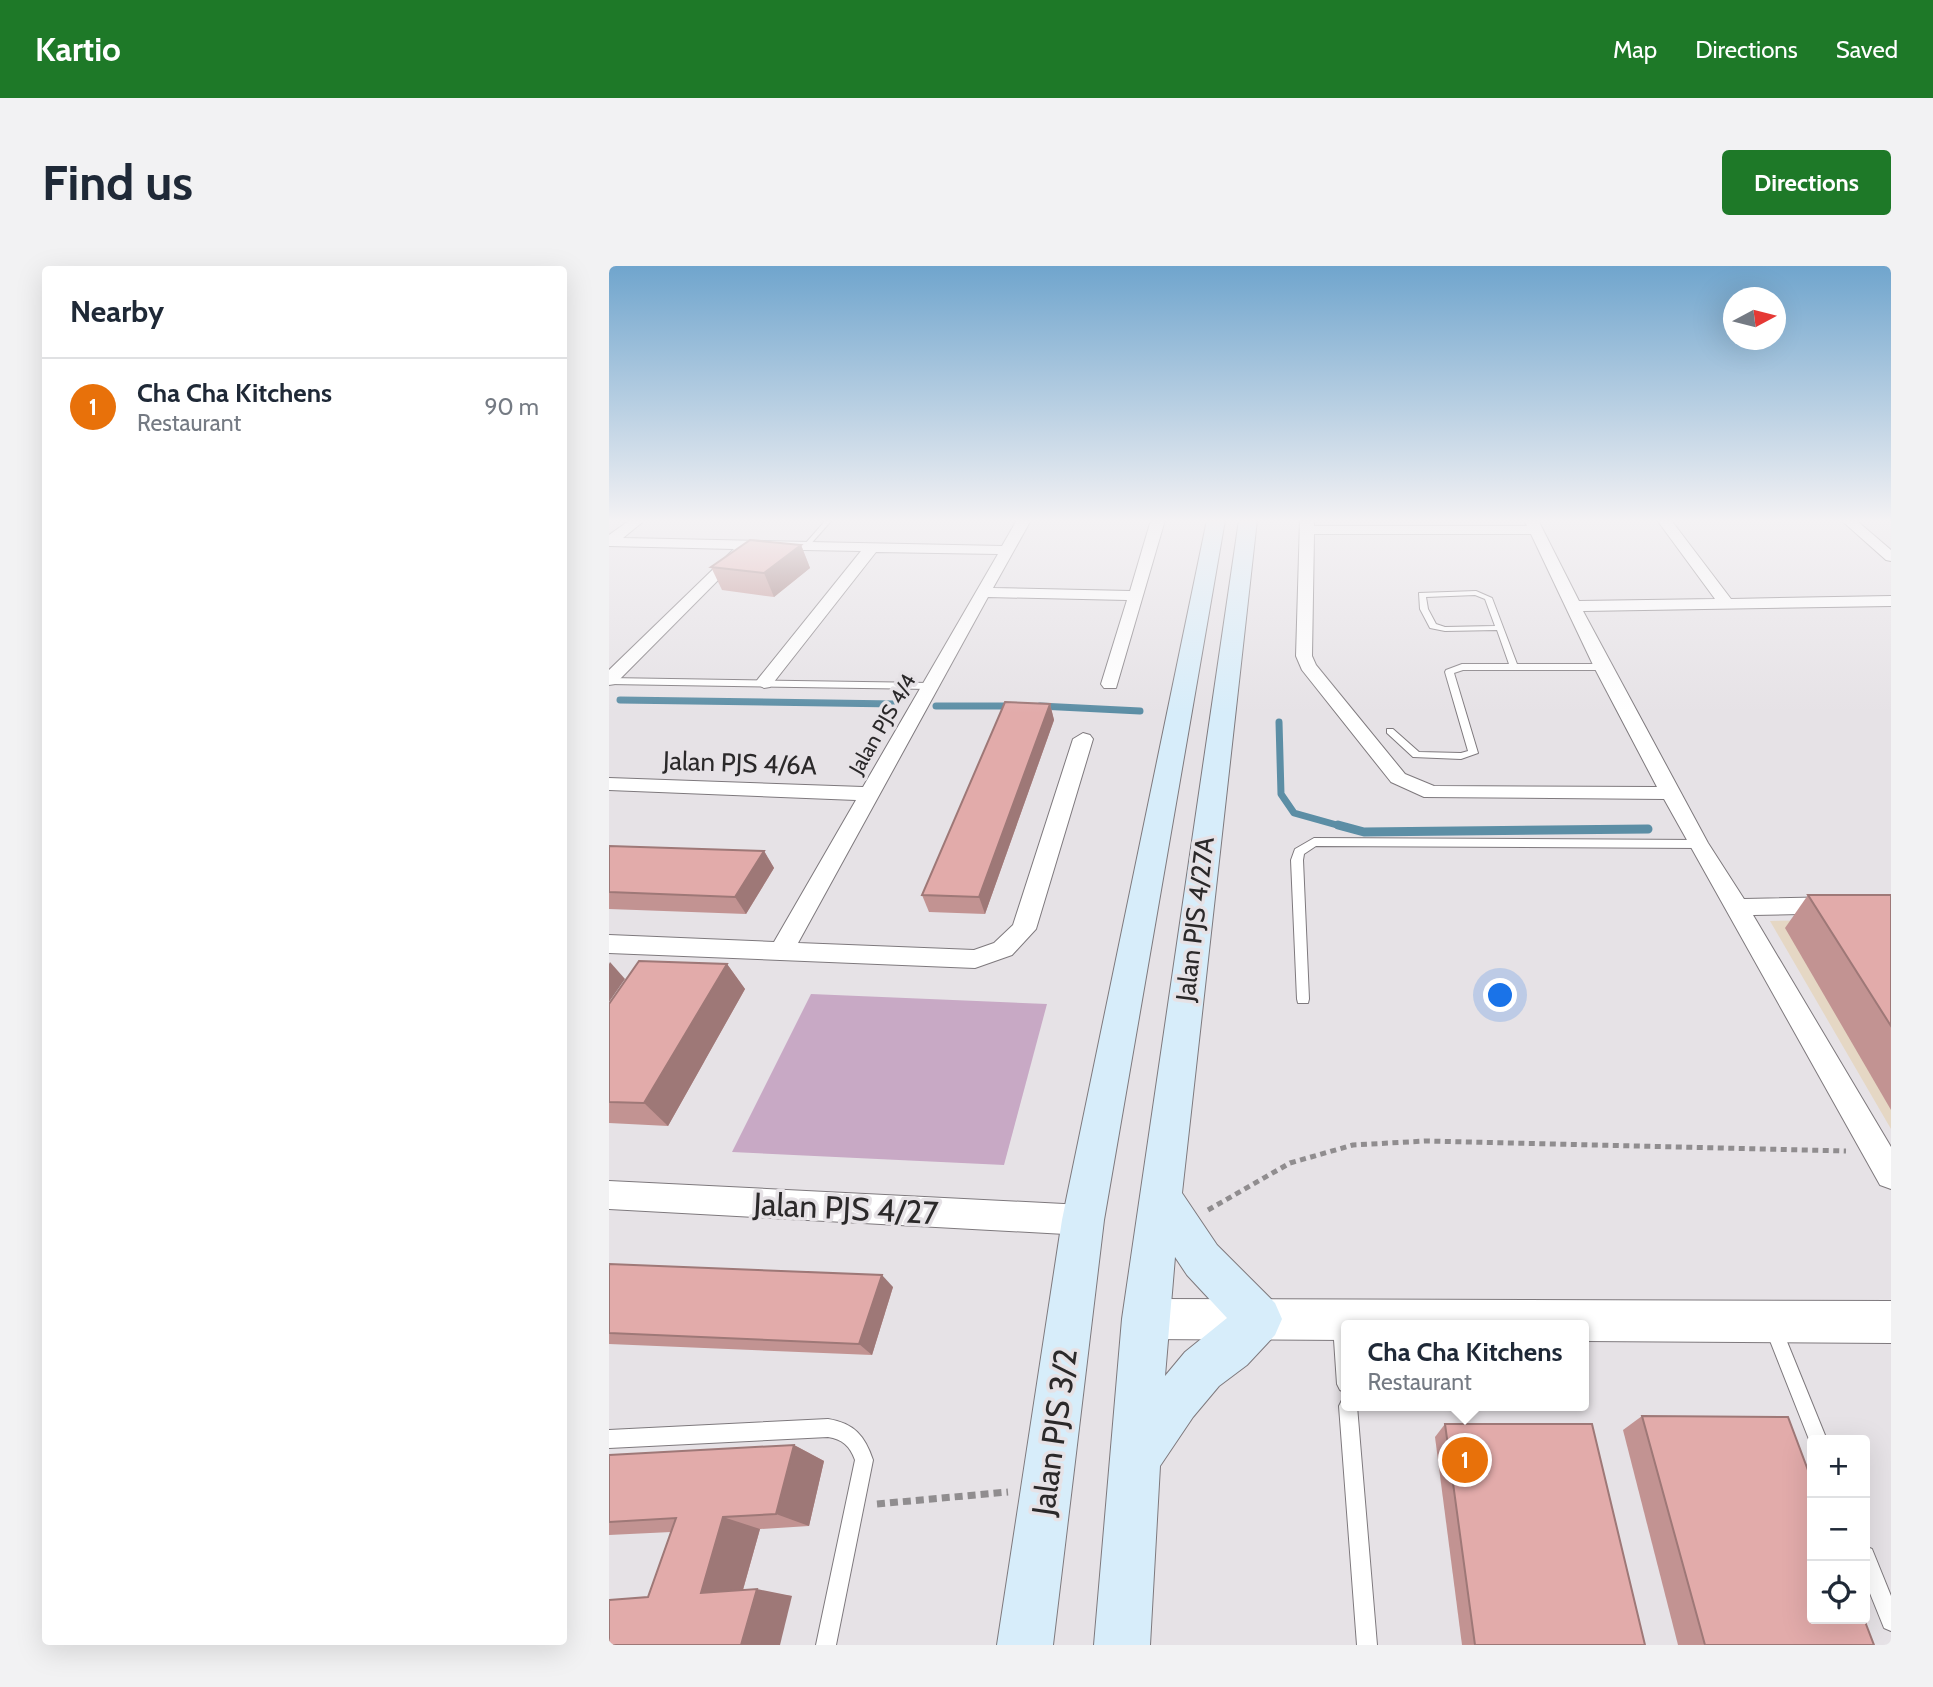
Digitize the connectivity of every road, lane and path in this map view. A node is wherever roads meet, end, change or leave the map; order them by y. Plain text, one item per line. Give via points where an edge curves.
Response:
1 (706, 584) edge
2 (842, 584) edge
3 (987, 584) edge
4 (1139, 584) edge
5 (1203, 584) edge
6 (1239, 584) edge
7 (1306, 584) edge
8 (1563, 584) edge
9 (1712, 584) edge
10 (983, 592) junction
11 (1136, 596) junction
12 (1891, 601) edge
13 (1727, 604) junction
14 (1199, 605) junction
15 (1236, 605) junction
16 (1574, 606) junction
17 (1500, 628) junction
18 (1190, 654) junction
19 (1229, 655) junction
20 (1514, 667) junction
21 (1603, 667) junction
22 (609, 680) edge
23 (764, 683) junction
24 (1110, 684) dead end
25 (930, 686) junction
26 (1390, 731) dead end
27 (1083, 739) dead end
28 (609, 784) edge
29 (1670, 793) junction
30 (869, 794) junction
31 (1697, 845) junction
32 (1891, 904) edge
33 (1737, 906) junction
34 (609, 944) edge
35 (781, 951) junction
36 (1303, 999) dead end
37 (1878, 1151) junction
38 (1891, 1175) edge
39 (609, 1195) edge
40 (1169, 1211) junction
41 (1083, 1220) junction
42 (1341, 1318) joint
43 (1145, 1319) junction
44 (1259, 1319) junction
45 (1770, 1321) junction
46 (1891, 1322) edge
47 (1348, 1411) edge
48 (1816, 1435) edge
49 (609, 1438) edge
50 (1135, 1459) junction
51 (1047, 1488) junction
52 (854, 1506) junction
53 (1867, 1561) edge
54 (1891, 1621) edge
55 (826, 1645) edge
56 (1025, 1645) edge
57 (1122, 1645) edge
58 (1367, 1645) edge

1 - 22 street
2 - 23 street
3 - 10 street, Jalan PJS 4/4
4 - 11 street
5 - 14 main road, Jalan PJS 4/27A
6 - 15 main road, Jalan PJS 4/27A
7 - 29 street via 1304,656 1308,666 1398,778 1431,792
8 - 16 street
9 - 13 street
10 - 11 street
10 - 25 street, Jalan PJS 4/4
11 - 24 street
12 - 13 street
13 - 16 street
14 - 15 main road via 1218,614
14 - 18 main road, Jalan PJS 4/27A
15 - 19 main road, Jalan PJS 4/27A
16 - 21 street
17 - 17 lane via 1433,626 1422,594 1476,593 1488,598
17 - 20 lane
18 - 19 main road via 1217,644
18 - 41 main road, Jalan PJS 4/27A
19 - 40 main road, Jalan PJS 4/27A
20 - 21 lane
20 - 26 lane via 1462,667 1449,673 1473,753 1416,755
21 - 29 street
22 - 23 lane
23 - 25 lane
25 - 30 street, Jalan PJS 4/4
27 - 35 street via 1024,929 1003,949 975,959
28 - 30 street, Jalan PJS 4/6A
29 - 31 street
30 - 35 street, Jalan PJS 4/4
31 - 33 street
31 - 36 lane via 1314,842 1299,852 1297,860
32 - 33 street
33 - 37 street
34 - 35 street
37 - 38 street
37 - 40 path via 1426,1141 1353,1145 1290,1163
39 - 41 street, Jalan PJS 4/27
40 - 43 main road, Jalan PJS 4/27A
40 - 44 main road via 1202,1261
41 - 51 main road, Jalan PJS 3/2
42 - 44 street
42 - 45 street
43 - 44 street
43 - 50 main road
44 - 50 main road via 1202,1369
45 - 46 street
45 - 48 lane
47 - 58 lane
49 - 52 lane via 841,1429 860,1446 864,1460
50 - 57 main road
51 - 52 path
51 - 56 main road, Jalan PJS 3/2
52 - 55 lane
53 - 54 lane

